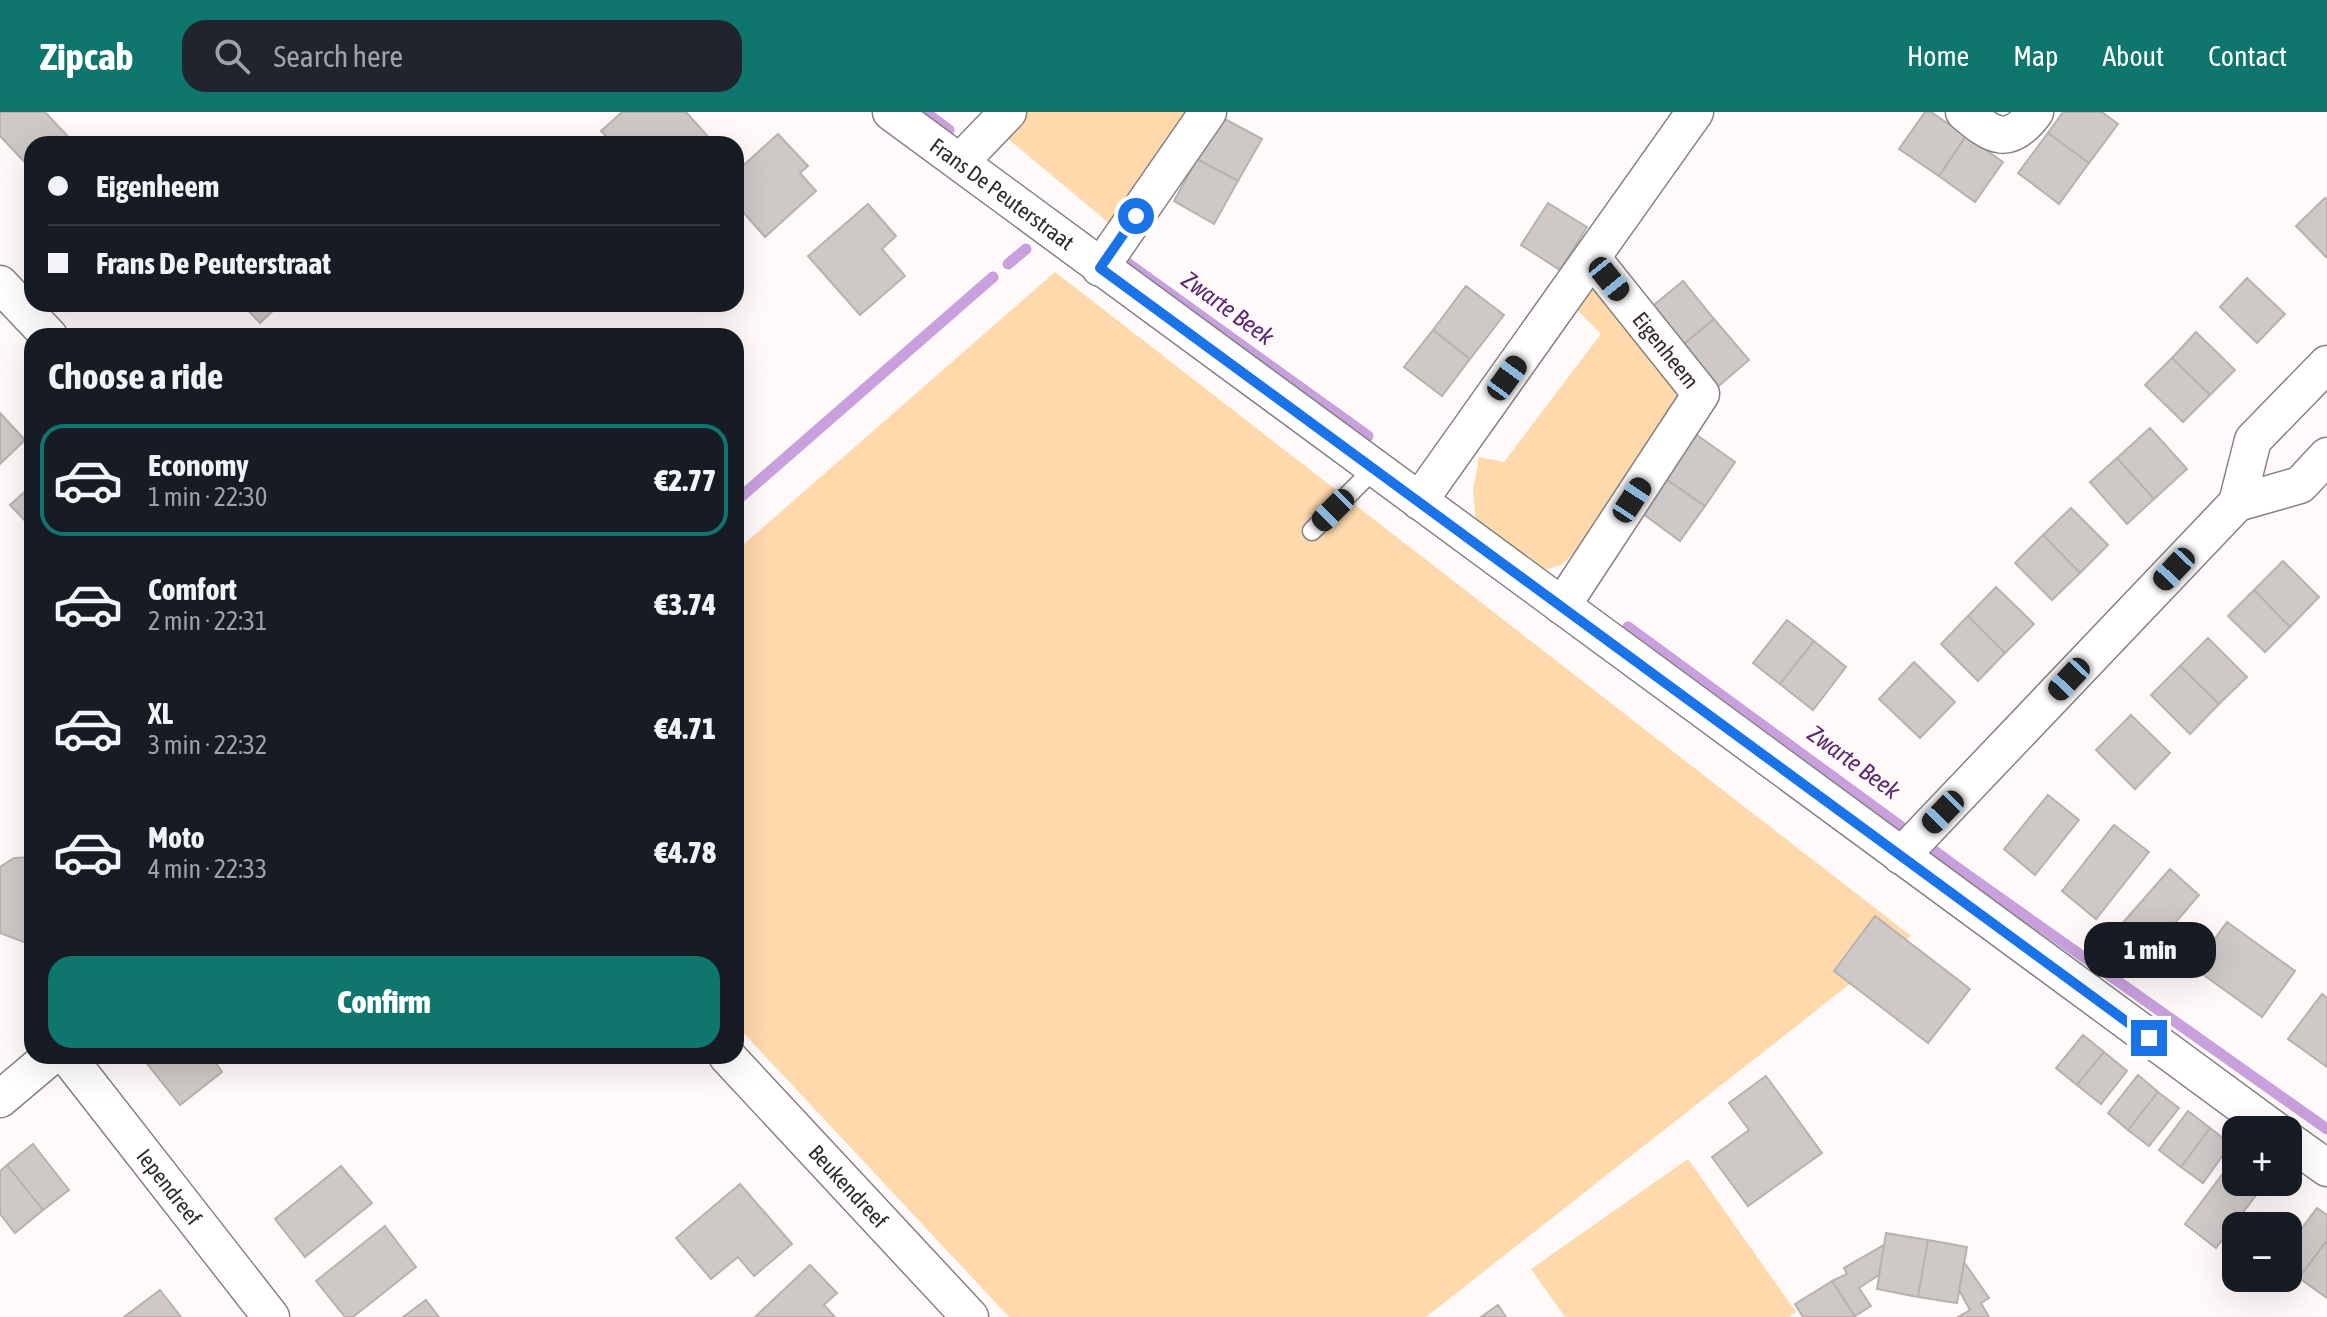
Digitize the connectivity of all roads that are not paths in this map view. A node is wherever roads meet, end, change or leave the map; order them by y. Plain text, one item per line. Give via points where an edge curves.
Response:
1 (891, 112) edge
2 (1008, 112) edge
3 (1208, 112) edge
4 (1695, 112) edge
5 (1964, 112) edge
6 (2035, 112) edge
7 (960, 162) junction
8 (1593, 259) junction
9 (1100, 268) junction
10 (0, 284) edge
11 (24, 309) edge
12 (26, 312) edge
13 (41, 328) edge
14 (2327, 364) edge
15 (2327, 456) edge
16 (1375, 468) junction
17 (1419, 501) junction
18 (2237, 503) junction
19 (1312, 531) dead end
20 (1562, 606) junction
21 (1901, 856) junction
22 (42, 1064) edge
23 (73, 1064) edge
24 (734, 1064) edge
25 (0, 1099) edge
26 (2256, 1116) edge
27 (2302, 1150) edge
28 (2327, 1168) edge
29 (271, 1317) edge
30 (970, 1317) edge

1 - 7 street, Frans De Peuterstraat
2 - 7 street
3 - 9 street
4 - 8 street
5 - 6 street via 1985,130 2006,136 2022,129
7 - 9 street, Frans De Peuterstraat
8 - 17 street
8 - 20 street, Eigenheem via 1701,394
9 - 16 street, Frans De Peuterstraat
10 - 11 street
12 - 13 street
14 - 18 street via 2253,440
15 - 18 street via 2300,485
16 - 17 street, Frans De Peuterstraat
16 - 19 lane
17 - 20 street, Frans De Peuterstraat
18 - 21 street
20 - 21 street, Frans De Peuterstraat
21 - 26 street, Frans De Peuterstraat
22 - 25 street
23 - 29 street, Iependreef
24 - 30 street, Beukendreef
27 - 28 street

